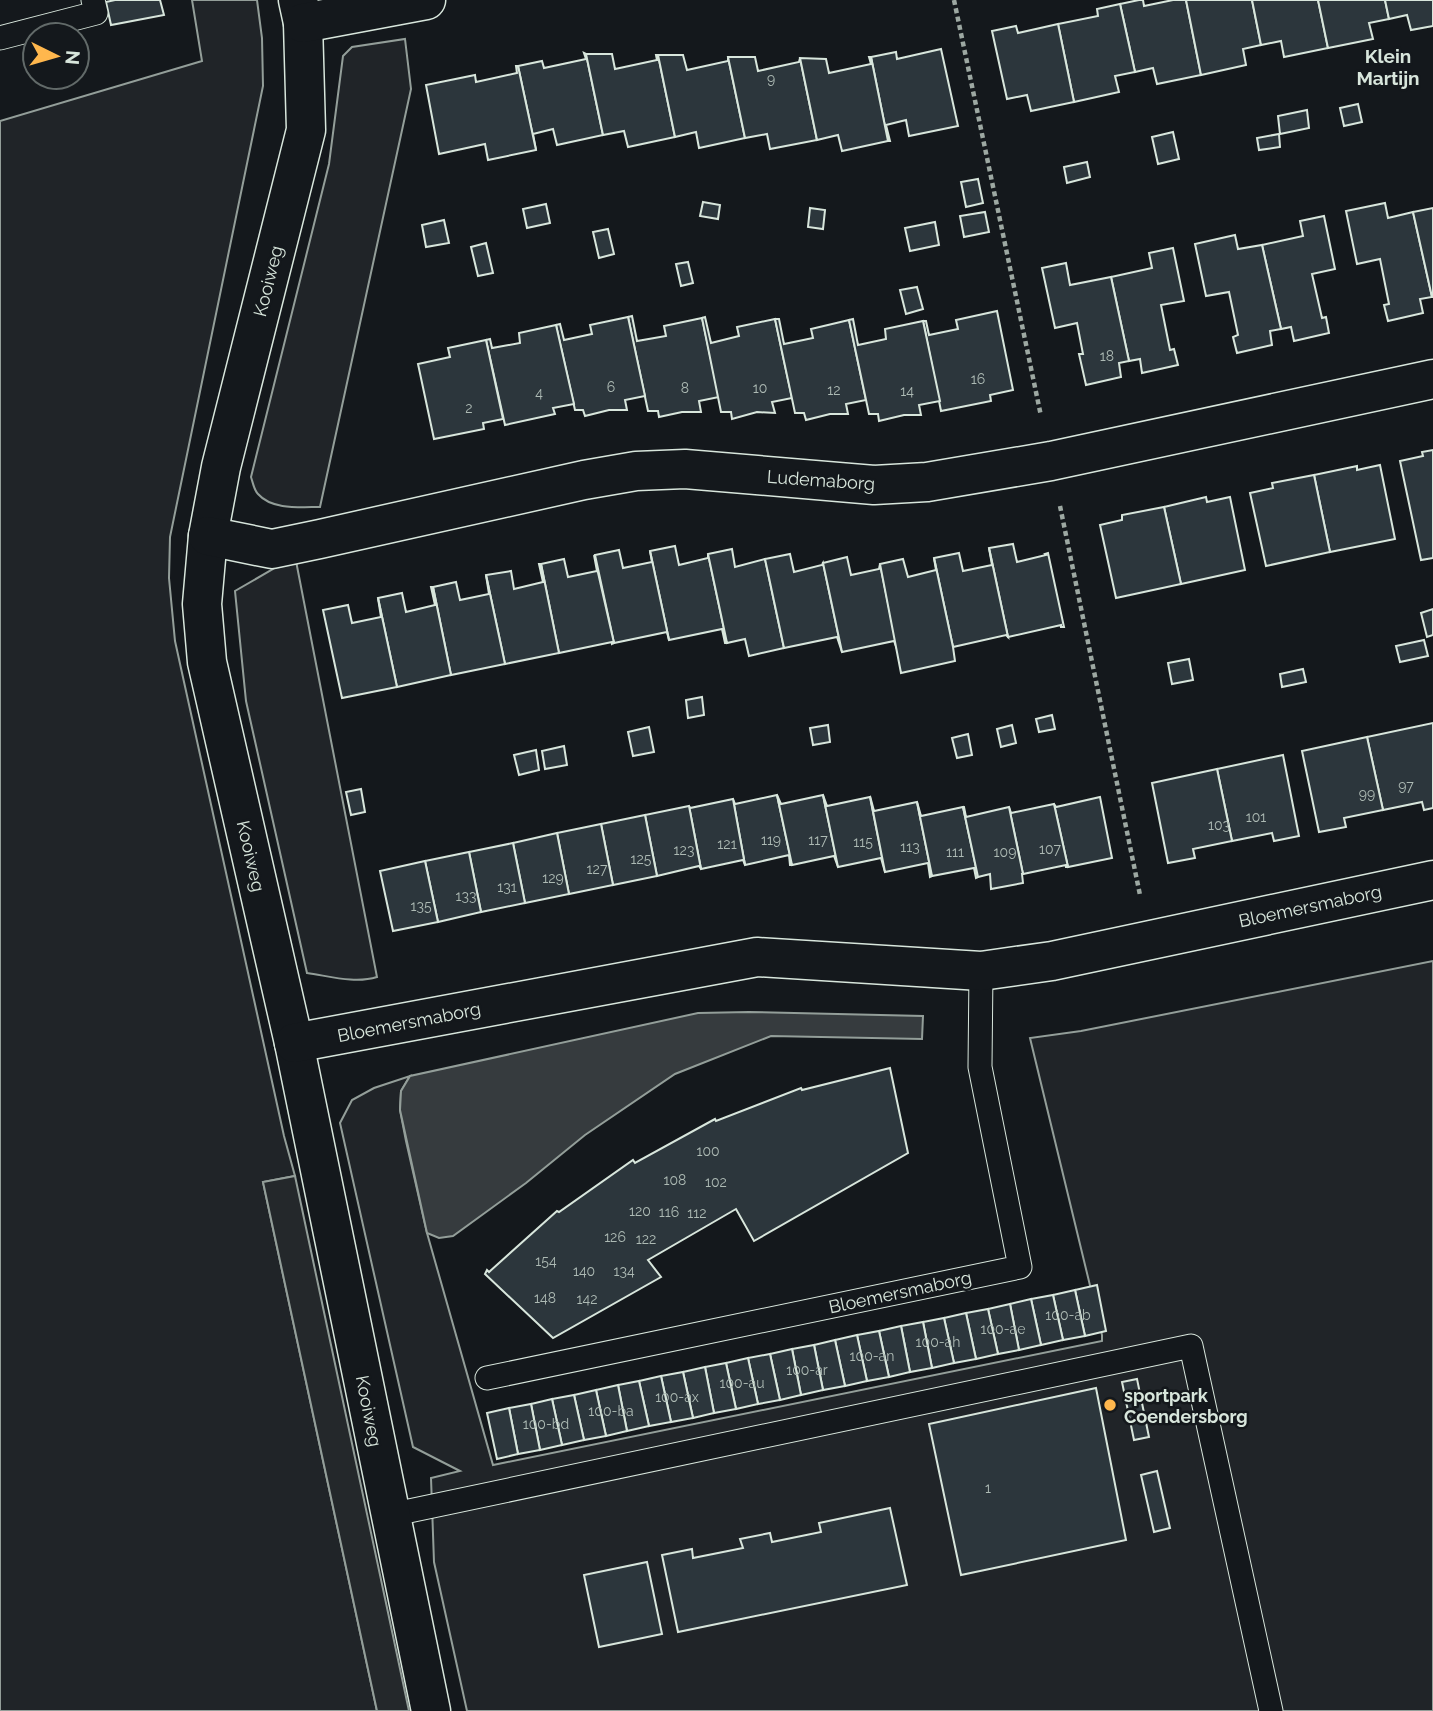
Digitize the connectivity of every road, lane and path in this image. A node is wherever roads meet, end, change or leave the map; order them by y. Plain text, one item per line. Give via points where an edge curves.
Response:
1 (93, 0) edge
2 (426, 0) edge
3 (300, 11) edge
4 (0, 38) edge
5 (1433, 379) edge
6 (208, 536) junction
7 (1433, 880) edge
8 (981, 971) junction
9 (294, 1043) junction
10 (487, 1378) dead end
11 (390, 1515) junction
12 (431, 1711) edge
13 (1271, 1711) edge

1 - 4 lane via 96,13
2 - 3 street
3 - 6 street, Kooiweg via 306,130 220,467
5 - 6 street, Ludemaborg via 1051,461 927,482 874,485 685,469 636,471 272,549
6 - 9 street, Kooiweg via 202,604 207,662
7 - 8 street, Bloemersmaborg via 1052,961
8 - 9 street, Bloemersmaborg via 757,957
8 - 10 lane, Bloemersmaborg via 980,1067 1020,1267
9 - 11 street, Kooiweg
11 - 12 street, Kooiweg
11 - 13 lane via 1191,1346

